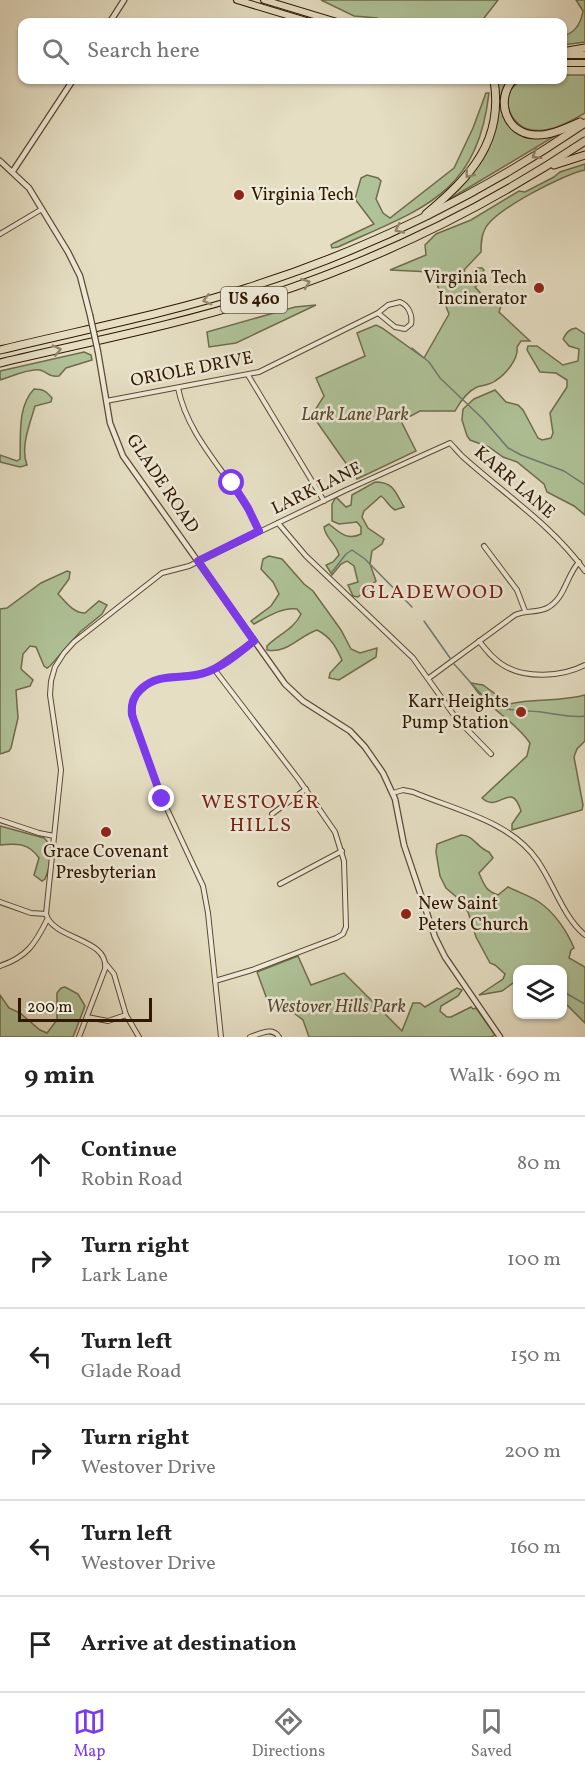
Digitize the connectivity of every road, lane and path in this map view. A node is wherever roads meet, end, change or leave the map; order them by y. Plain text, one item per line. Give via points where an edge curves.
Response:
1 (124, 0) edge
2 (237, 0) edge
3 (264, 0) edge
4 (113, 18) edge
5 (297, 18) edge
6 (324, 18) edge
7 (585, 48) edge
8 (567, 53) edge
9 (567, 54) edge
10 (585, 54) edge
11 (567, 63) edge
12 (585, 63) edge
13 (70, 84) edge
14 (494, 84) edge
15 (510, 84) edge
16 (585, 121) edge
17 (585, 141) edge
18 (585, 155) edge
19 (0, 161) edge
20 (540, 170) junction
21 (13, 171) junction
22 (43, 209) junction
23 (417, 221) junction
24 (0, 234) edge
25 (378, 313) junction
26 (0, 350) edge
27 (0, 363) edge
28 (248, 375) junction
29 (178, 388) junction
30 (106, 401) junction
31 (450, 443) joint
32 (324, 501) junction
33 (278, 523) junction
34 (259, 531) junction
35 (484, 546) dead end
36 (198, 561) junction
37 (579, 562) junction
38 (585, 571) edge
39 (525, 611) junction
40 (254, 641) junction
41 (479, 641) junction
42 (585, 664) edge
43 (214, 669) junction
44 (429, 678) junction
45 (491, 754) dead end
46 (306, 789) junction
47 (393, 793) junction
48 (272, 814) dead end
49 (0, 820) edge
50 (54, 836) junction
51 (342, 851) junction
52 (280, 884) dead end
53 (0, 902) edge
54 (46, 914) junction
55 (47, 920) junction
56 (585, 935) edge
57 (106, 964) junction
58 (0, 966) edge
59 (215, 981) junction
60 (126, 1015) junction
61 (87, 1017) junction
62 (79, 1037) edge
63 (139, 1037) edge
64 (221, 1037) edge
65 (250, 1037) edge
66 (279, 1037) edge
67 (500, 1037) edge

1 - 4 street
2 - 5 main road
3 - 6 main road
7 - 8 highway
9 - 10 main road
11 - 12 main road
13 - 21 street
14 -> 23 highway via 493,122 481,155 460,184
15 - 16 highway via 504,104 508,119 524,133 542,135
16 -> 23 highway, US 460 via 503,175
17 - 20 highway, US 460
18 - 20 highway
19 - 21 street, GLADE ROAD
27 -> 20 highway, US 460 via 202,315 315,280 435,228
21 - 22 street, GLADE ROAD
22 - 24 street
22 - 30 street, GLADE ROAD, bridge via 78,271
23 -> 26 highway, US 460 via 331,259 248,288
25 - 25 street, ORIOLE DRIVE via 398,328 405,329 411,324 406,305 400,302
25 - 28 street, ORIOLE DRIVE via 270,368
28 - 29 street, ORIOLE DRIVE
28 - 32 street
29 - 30 street, ORIOLE DRIVE
29 - 34 street via 190,426 241,495
30 - 36 street, GLADE ROAD via 112,432 123,456
31 - 32 street, LARK LANE
31 - 37 street, KARR LANE
32 - 33 street, LARK LANE
33 - 34 street, LARK LANE
33 - 44 street
34 - 36 street, LARK LANE
35 - 39 street via 517,590
36 - 40 street, GLADE ROAD
36 - 50 street, LARK LANE via 148,582 74,642 55,667 50,695 61,770
37 - 38 street, KARR LANE
37 - 39 street via 553,604
39 - 41 street
40 - 43 street
40 - 47 street, GLADE ROAD via 295,694 358,740
41 - 42 street via 497,661 520,672 558,674
41 - 44 street
43 - 46 street
43 - 59 street via 153,681 136,695 132,710 160,794 202,883
44 - 45 street via 451,712
46 - 48 street
46 - 51 street via 332,826
47 - 56 street via 413,792 514,836 538,861
47 - 67 street, GLADE ROAD via 406,854 435,937
49 - 50 street
50 - 54 street, LARK LANE
51 - 52 street
51 - 59 street via 346,898 343,933
53 - 54 street
54 - 55 street, LARK LANE
55 - 57 street via 100,952
55 - 58 street via 28,951
57 - 60 street via 116,977
57 - 61 street
59 - 64 street
60 - 61 street via 108,1021
60 - 63 street
61 - 62 street
65 - 66 street via 271,1031

